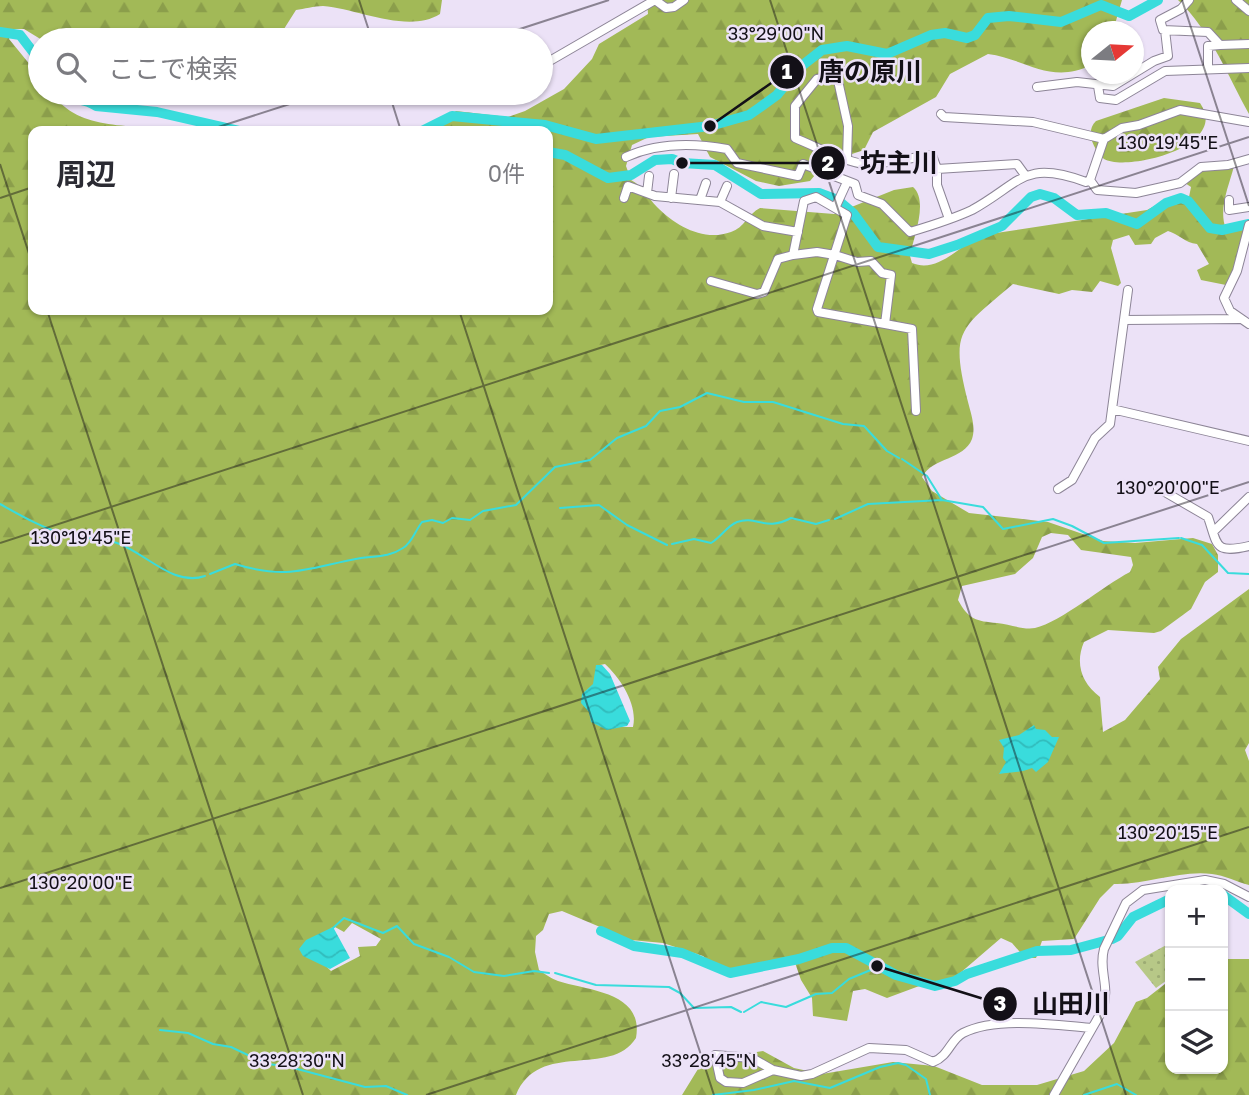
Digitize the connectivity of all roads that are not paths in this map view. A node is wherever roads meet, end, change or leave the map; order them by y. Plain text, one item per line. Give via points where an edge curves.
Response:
1 (654, 0) edge
2 (684, 0) edge
3 (1189, 0) edge
4 (1236, 0) edge
5 (1249, 11) edge
6 (1165, 30) junction
7 (1249, 44) edge
8 (1220, 45) junction
9 (553, 59) edge
10 (1249, 68) edge
11 (1208, 69) junction
12 (1098, 86) junction
13 (1037, 87) dead end
14 (941, 114) dead end
15 (1249, 122) edge
16 (1104, 139) junction
17 (626, 157) dead end
18 (847, 159) junction
19 (1249, 159) edge
20 (937, 169) junction
21 (674, 174) dead end
22 (1025, 175) junction
23 (649, 176) dead end
24 (1090, 180) junction
25 (847, 182) junction
26 (706, 183) dead end
27 (727, 186) dead end
28 (647, 193) junction
29 (624, 198) dead end
30 (671, 198) junction
31 (699, 200) junction
32 (1229, 200) dead end
33 (720, 202) junction
34 (836, 206) junction
35 (1249, 207) edge
36 (949, 219) junction
37 (1249, 226) edge
38 (798, 232) junction
39 (1246, 251) edge
40 (835, 255) junction
41 (793, 256) junction
42 (711, 281) dead end
43 (1128, 290) dead end
44 (1240, 319) junction
45 (1124, 320) junction
46 (885, 324) junction
47 (1249, 324) edge
48 (1112, 409) junction
49 (916, 411) dead end
50 (1249, 441) edge
51 (1158, 488) dead end
52 (1058, 489) dead end
53 (1249, 497) edge
54 (1213, 532) junction
55 (1249, 546) edge
56 (1249, 897) edge
57 (1092, 1028) junction
58 (772, 1070) junction
59 (1054, 1095) edge

1 - 2 street via 666,8
1 - 9 street
3 - 6 street via 1160,20
4 - 5 street
6 - 8 street via 1208,32
6 - 12 street via 1168,56 1121,83
7 - 8 street
8 - 11 street via 1208,46
10 - 11 street
11 - 12 street via 1160,73 1116,100 1100,98
12 - 13 street via 1077,82
14 - 16 street via 1047,124
15 - 16 street via 1180,110 1122,128
16 - 24 street
17 - 25 street via 659,147 712,146 727,149 737,163 795,176 803,164
18 - 18 street via 793,135 795,106 817,79 837,76 848,126
18 - 20 street via 868,165 932,155
19 - 24 street via 1201,167 1180,183 1136,193 1097,190
20 - 22 street via 1017,164
20 - 36 street via 937,185
21 - 30 street
22 - 24 street via 1061,173
22 - 36 street
23 - 28 street
25 - 34 street
25 - 36 street via 855,184 858,195 888,208 910,232
26 - 31 street
27 - 33 street
28 - 29 street via 628,186
28 - 30 street
30 - 31 street
31 - 33 street
32 - 35 street via 1229,210
33 - 38 street via 763,226
34 - 38 street via 807,198
34 - 40 street via 847,215
37 - 39 street
38 - 41 street
39 - 44 street via 1224,298
40 - 41 street
40 - 46 street via 871,261 882,273 891,275
40 - 46 street via 818,312
41 - 42 street via 778,259 764,292
43 - 45 street
44 - 45 street
44 - 47 street
45 - 48 street
46 - 49 street via 912,329
48 - 50 street
48 - 52 street via 1111,424 1095,438 1072,480
51 - 54 street via 1208,517
53 - 54 street
54 - 55 street via 1214,542 1224,549
56 - 57 street via 1214,881 1157,886 1126,902 1101,958 1107,997
57 - 58 street via 1000,1024 965,1032 946,1056 933,1062 906,1050 869,1048 812,1074
57 - 59 street
58 - 58 street via 743,1083 726,1083 718,1073 715,1055 752,1058

